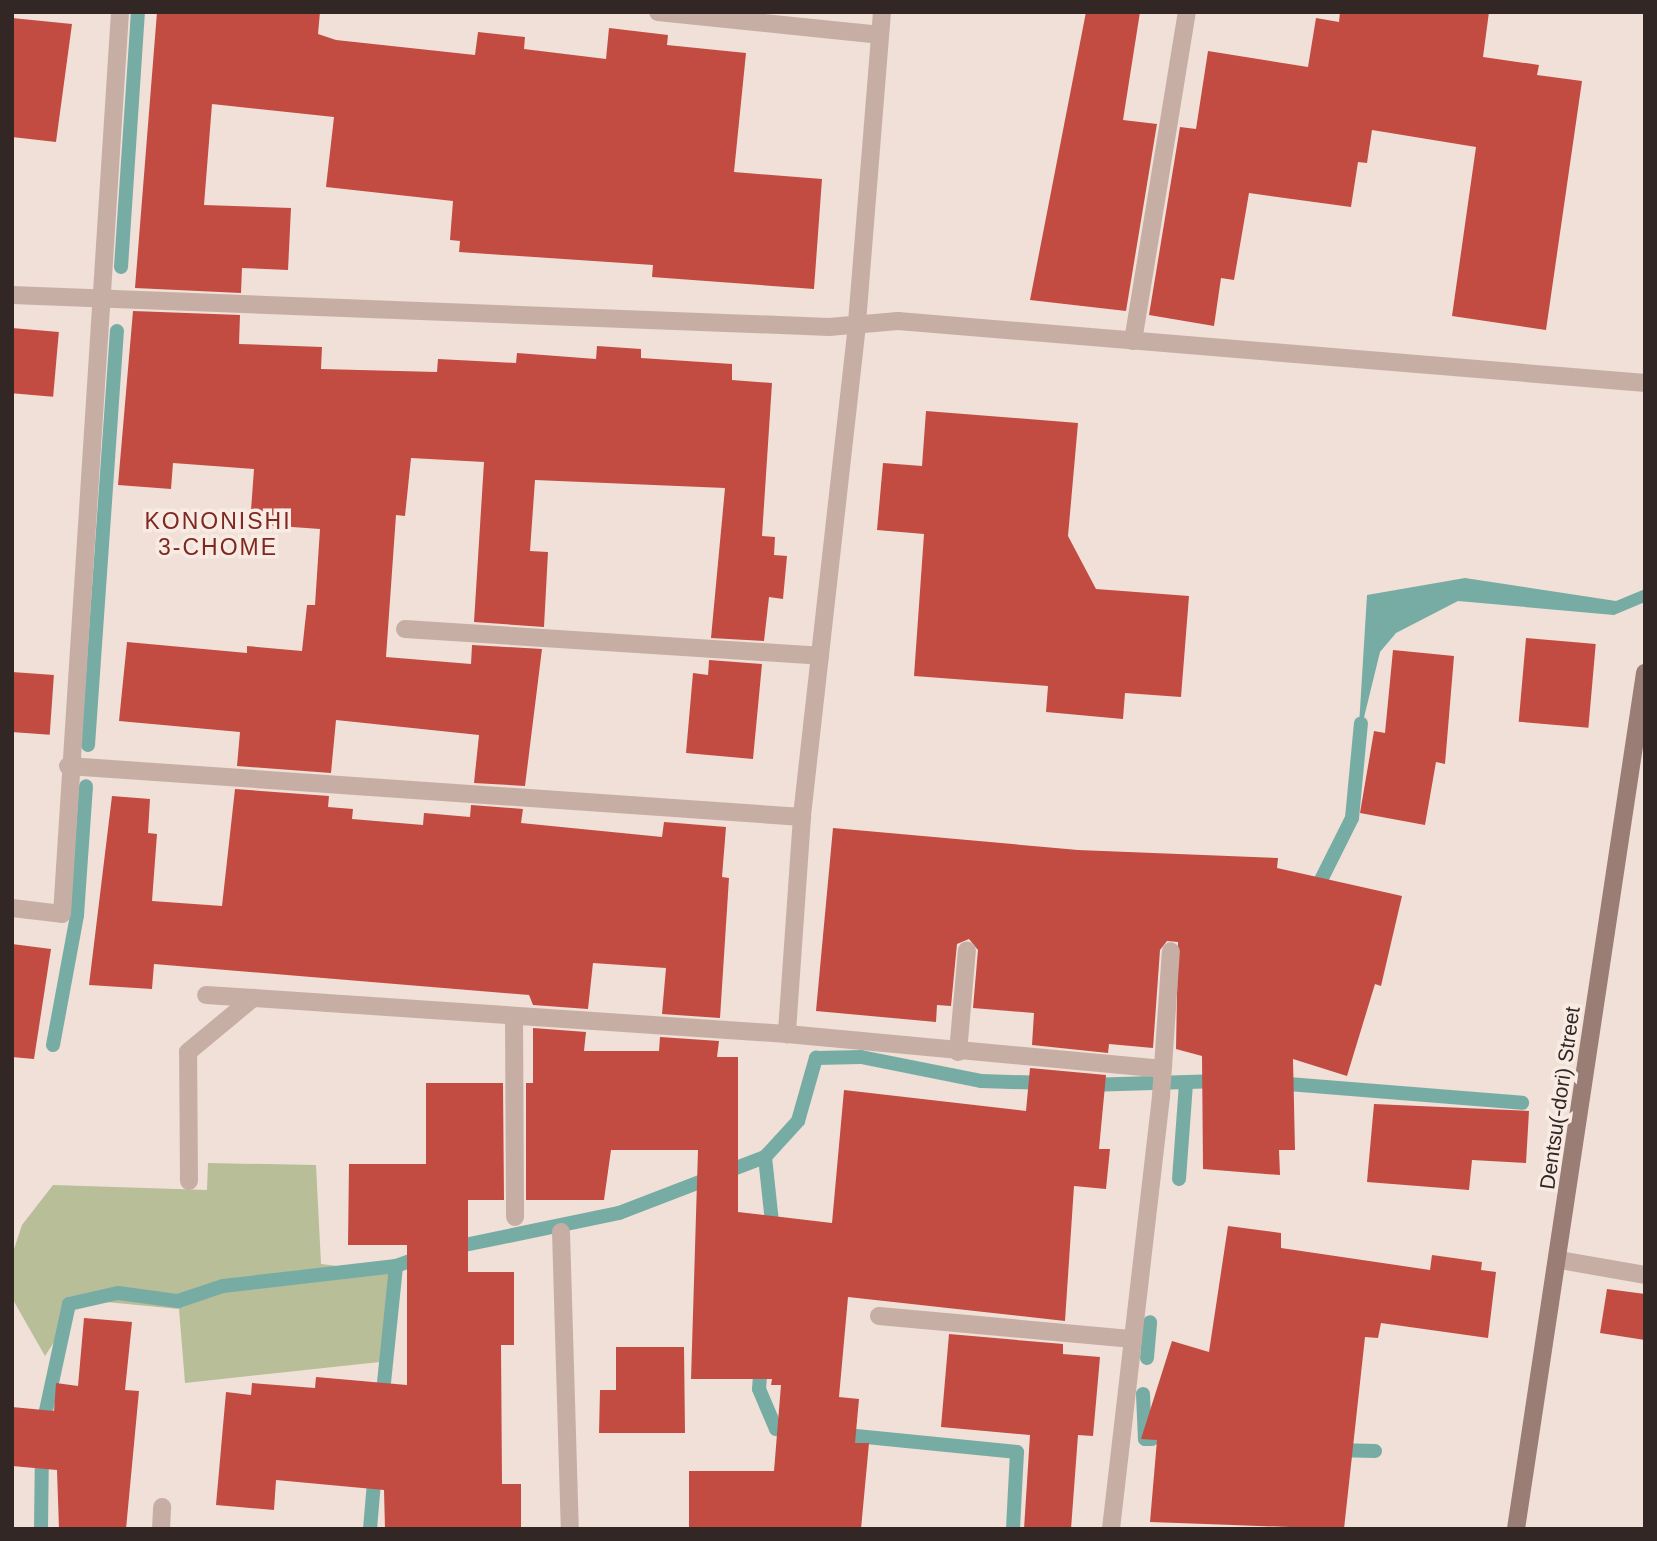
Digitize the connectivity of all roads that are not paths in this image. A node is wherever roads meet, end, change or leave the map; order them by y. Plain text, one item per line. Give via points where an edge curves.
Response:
1 (120, 12) edge
2 (658, 12) edge
3 (882, 12) edge
4 (1187, 12) edge
5 (879, 35) junction
6 (12, 295) edge
7 (103, 301) junction
8 (857, 324) junction
9 (1133, 341) junction
10 (1645, 383) edge
11 (405, 629) dead end
12 (820, 656) junction
13 (1645, 673) edge
14 (68, 766) junction
15 (802, 817) junction
16 (12, 908) edge
17 (967, 950) dead end
18 (1171, 950) dead end
19 (206, 995) dead end
20 (253, 999) junction
21 (514, 1017) junction
22 (787, 1034) junction
23 (958, 1052) junction
24 (1161, 1069) junction
25 (188, 1181) dead end
26 (515, 1217) dead end
27 (561, 1232) dead end
28 (1560, 1260) junction
29 (1645, 1275) edge
30 (879, 1316) dead end
31 (1133, 1339) junction
32 (162, 1507) dead end
33 (161, 1529) edge
34 (570, 1529) edge
35 (1111, 1529) edge
36 (1516, 1529) edge

1 - 7 street
2 - 5 street
3 - 5 street
4 - 9 street
5 - 8 street
6 - 7 street
7 - 8 street
7 - 14 street
8 - 9 street via 898,321
8 - 12 street
9 - 10 street
11 - 12 street
12 - 15 street
13 - 28 street, Dentsu(-dori) Street
14 - 15 street
14 - 16 street via 62,914
15 - 22 street
17 - 23 street
18 - 24 street
19 - 20 street
20 - 21 street
20 - 25 street via 188,1052
21 - 22 street
21 - 26 street
22 - 23 street
23 - 24 street
24 - 31 street
27 - 34 street
28 - 29 street
28 - 36 street, Dentsu(-dori) Street
30 - 31 street
31 - 35 street
32 - 33 street

